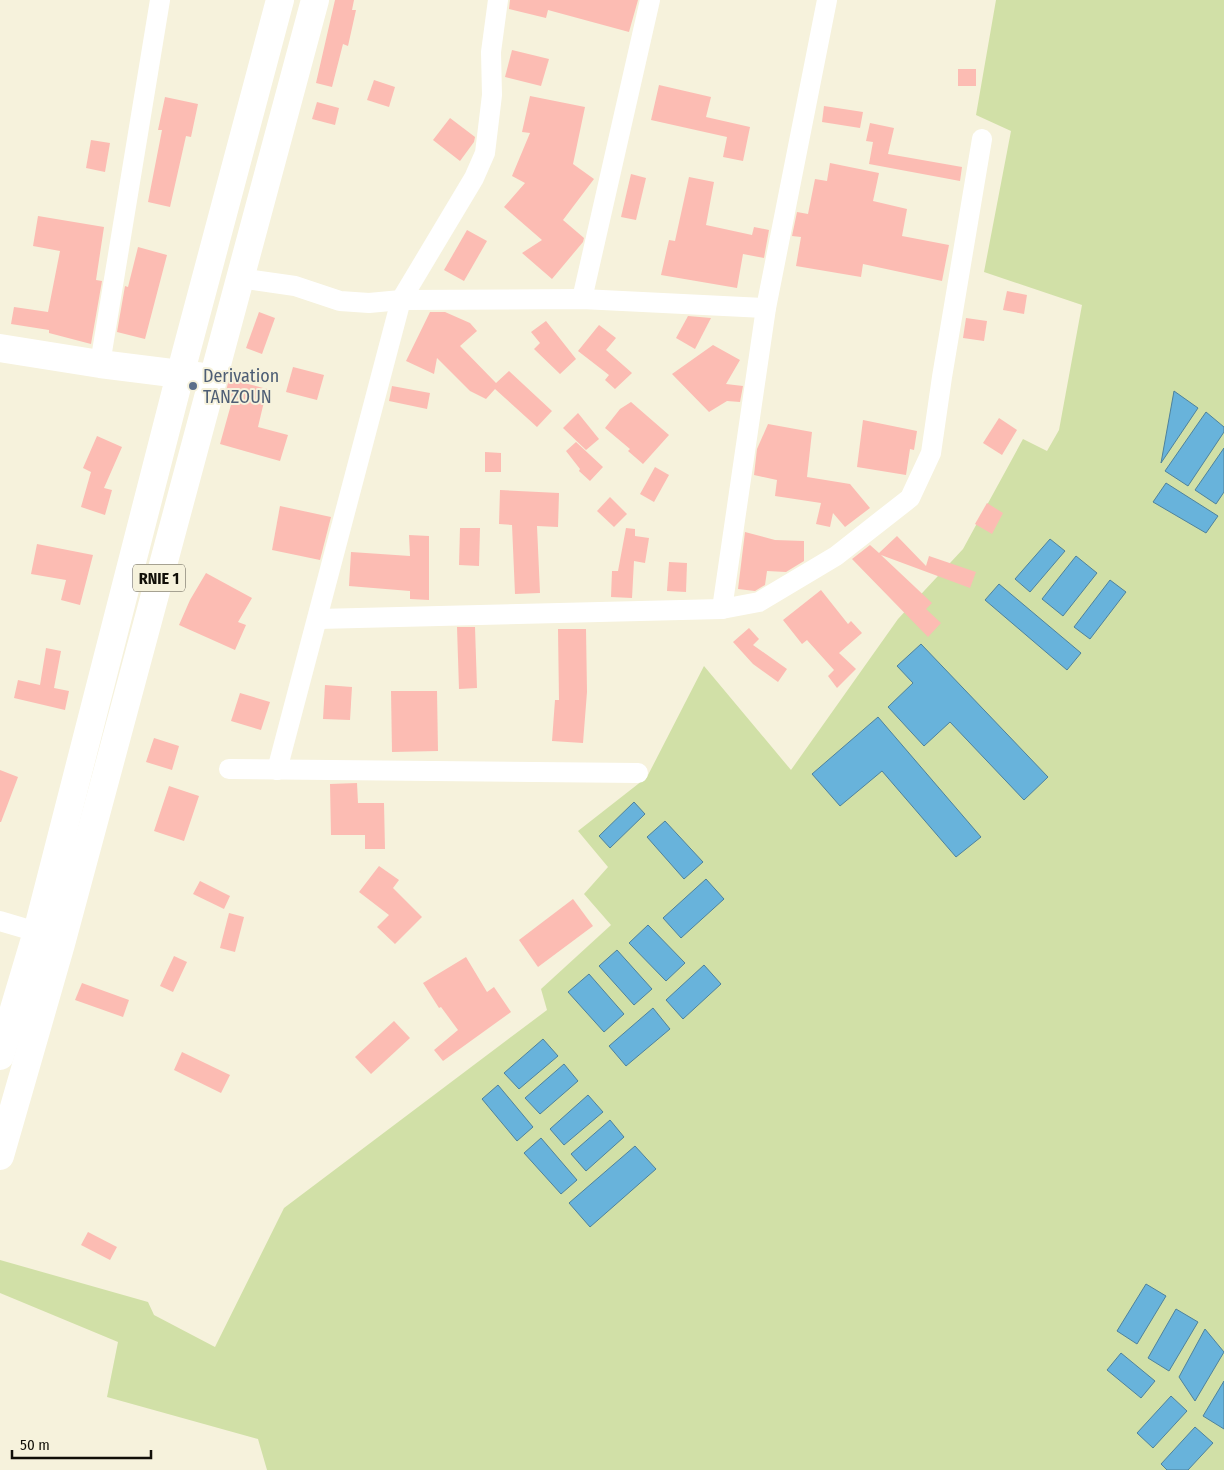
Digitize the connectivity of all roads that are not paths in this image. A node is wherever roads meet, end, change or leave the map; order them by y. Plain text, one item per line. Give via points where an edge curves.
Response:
1 (160, 0) edge
2 (280, 0) edge
3 (314, 0) edge
4 (498, 0) edge
5 (650, 0) edge
6 (827, 0) edge
7 (982, 139) dead end
8 (240, 278) junction
9 (582, 299) junction
10 (401, 300) junction
11 (766, 308) junction
12 (0, 348) edge
13 (100, 364) junction
14 (180, 375) junction
15 (212, 378) junction
16 (722, 609) junction
17 (318, 620) junction
18 (229, 769) dead end
19 (277, 770) junction
20 (638, 773) dead end
21 (0, 921) edge
22 (37, 932) junction
23 (0, 1056) edge
24 (0, 1156) edge

1 - 13 street
2 - 14 main road, RNIE 1
3 - 8 main road, RNIE 1
4 - 10 street via 491,52 492,95 485,153 474,178
5 - 9 street
6 - 11 street
7 - 16 street via 931,453 910,498 836,556 759,602
8 - 10 street via 295,286 340,300 368,303
8 - 15 main road, RNIE 1
9 - 10 street
9 - 11 street
10 - 17 street
11 - 16 street
12 - 13 main road
13 - 14 main road
14 - 15 main road
14 - 22 main road, RNIE 1
15 - 24 main road, RNIE 1 via 61,944
16 - 17 street
17 - 19 street
18 - 19 street
19 - 20 street
21 - 22 street
22 - 23 main road, RNIE 1

